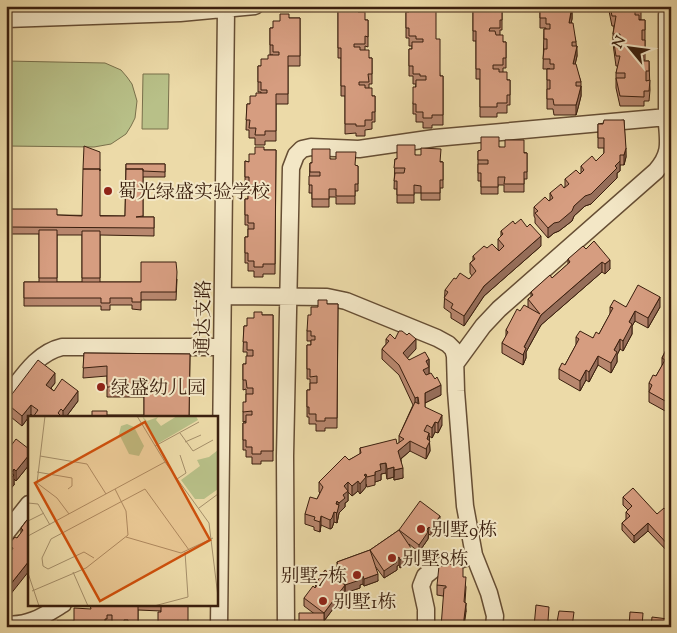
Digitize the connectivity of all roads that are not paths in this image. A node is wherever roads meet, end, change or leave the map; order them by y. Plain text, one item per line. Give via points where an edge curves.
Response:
1 (256, 6) edge
2 (669, 6) edge
3 (226, 10) junction
4 (132, 11) edge
5 (6, 19) edge
6 (667, 117) junction
7 (670, 144) edge
8 (223, 296) junction
9 (289, 297) junction
10 (474, 338) junction
11 (448, 344) junction
12 (222, 347) junction
13 (456, 363) junction
14 (6, 398) edge
15 (28, 505) edge
16 (6, 533) edge
17 (474, 555) junction
18 (218, 561) edge
19 (489, 594) junction
20 (60, 606) edge
21 (6, 624) edge
22 (23, 625) edge
23 (219, 627) edge
24 (286, 627) edge
25 (426, 627) edge
26 (483, 627) edge
27 (494, 627) edge

1 - 3 street
2 - 6 street
3 - 4 street
3 - 8 street, 通达支路
4 - 5 street
6 - 7 street
6 - 9 street via 435,138 359,149 312,147 302,150 291,168
7 - 10 street via 668,154 656,172 499,309
8 - 9 street
8 - 12 street, 通达支路
9 - 11 street via 346,300
9 - 24 street via 285,456
10 - 11 street via 456,346
10 - 13 street
11 - 13 street
12 - 14 street via 52,349 32,365
12 - 18 street, 通达支路
13 - 17 street via 465,506
15 - 16 street
17 - 19 street
17 - 25 street via 434,568 425,576 421,586
18 - 23 street, 通达支路
19 - 26 street
19 - 27 street via 495,616
20 - 22 street
21 - 22 street

